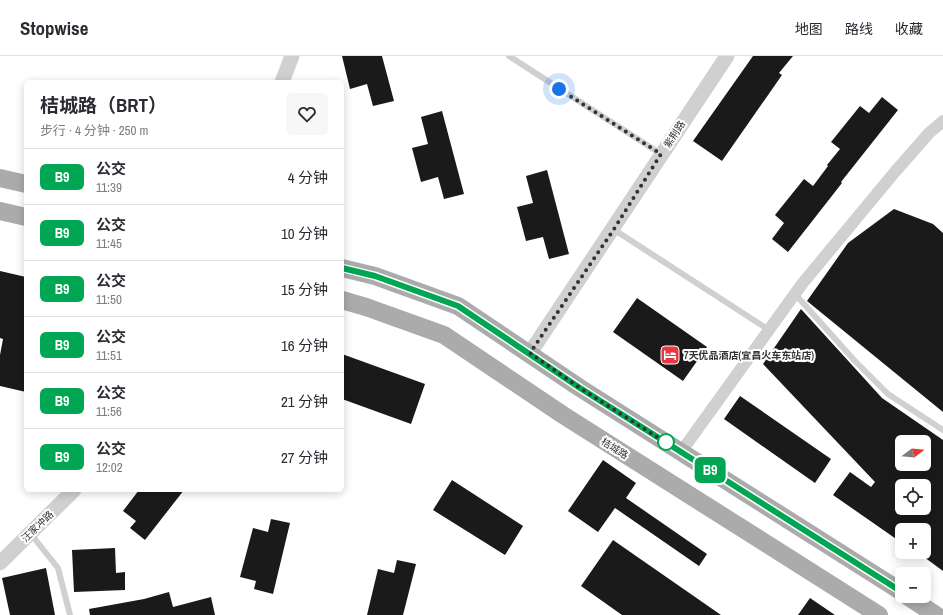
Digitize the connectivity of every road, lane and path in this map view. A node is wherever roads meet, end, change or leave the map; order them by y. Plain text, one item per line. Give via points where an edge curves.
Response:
1 (292, 56) edge
2 (508, 56) edge
3 (727, 56) edge
4 (283, 80) edge
5 (943, 121) edge
6 (661, 154) junction
7 (0, 178) edge
8 (24, 184) edge
9 (0, 211) edge
10 (24, 217) edge
11 (614, 229) junction
12 (344, 268) edge
13 (795, 294) junction
14 (344, 301) edge
15 (769, 330) junction
16 (530, 353) junction
17 (943, 430) edge
18 (681, 452) junction
19 (72, 492) edge
20 (30, 533) junction
21 (0, 563) edge
22 (895, 588) edge
23 (918, 603) edge
24 (70, 615) edge
25 (879, 615) edge
26 (936, 615) edge

1 - 4 street
2 - 6 lane
3 - 6 street, 紫荆路
5 - 13 street via 894,172
6 - 11 street, 紫荆路
7 - 8 main road
9 - 10 main road
11 - 15 lane
11 - 16 street, 紫荆路
12 - 16 main road via 375,276 458,306
13 - 15 street
13 - 17 lane via 888,394
14 - 25 main road, 桔城路 via 444,335 563,415
15 - 18 street
16 - 18 main road
18 - 22 main road
19 - 20 street, 汪家冲路
20 - 21 street, 汪家冲路
20 - 24 lane via 58,568
23 - 26 main road

